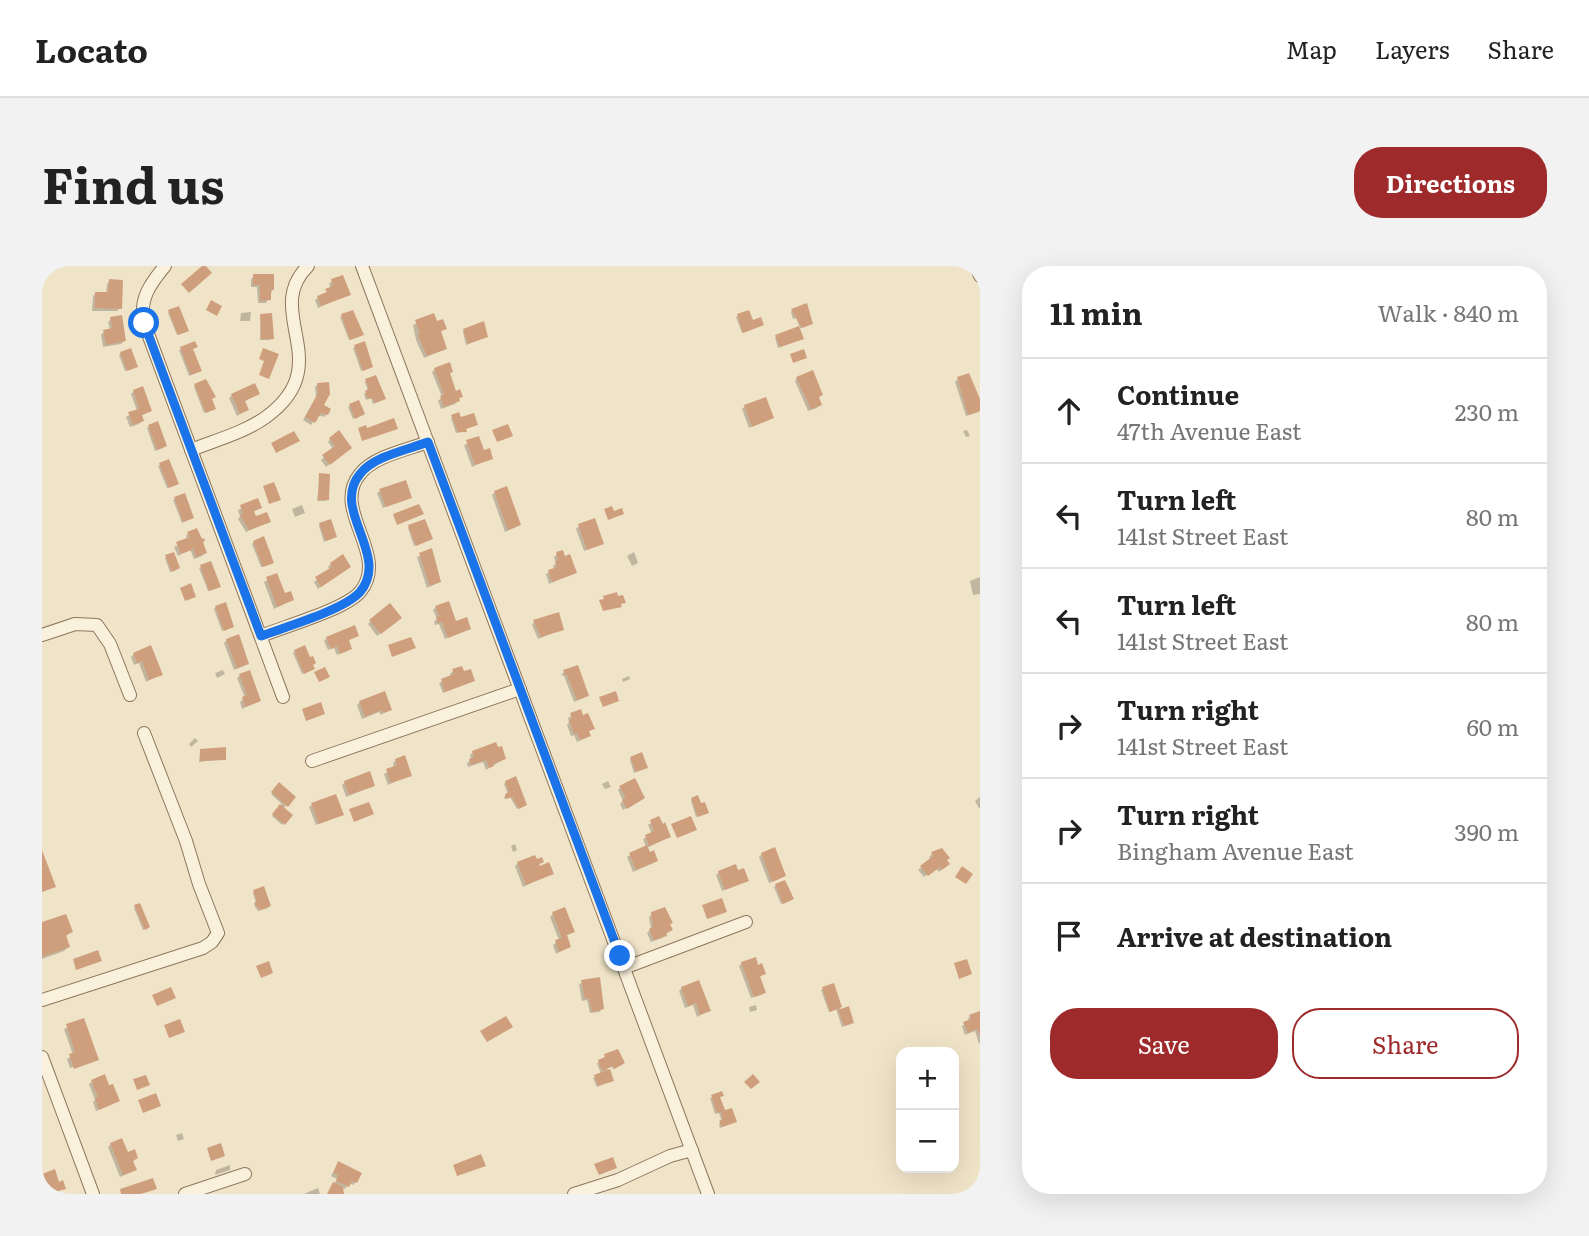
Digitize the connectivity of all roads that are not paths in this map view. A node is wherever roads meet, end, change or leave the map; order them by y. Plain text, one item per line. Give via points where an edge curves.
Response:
1 (165, 266) edge
2 (308, 266) edge
3 (362, 266) edge
4 (976, 266) edge
5 (980, 276) edge
6 (428, 442) junction
7 (191, 450) junction
8 (42, 635) edge
9 (261, 636) junction
10 (520, 690) junction
11 (130, 695) dead end
12 (283, 697) dead end
13 (144, 733) dead end
14 (312, 761) dead end
15 (746, 922) dead end
16 (624, 968) junction
17 (42, 1000) edge
18 (42, 1056) edge
19 (692, 1150) junction
20 (245, 1174) dead end
21 (93, 1194) edge
22 (185, 1194) edge
23 (574, 1194) edge
24 (708, 1194) edge

1 - 7 street via 146,291 142,314
2 - 7 street via 295,282 290,300 300,360 297,378 284,401 265,418
3 - 6 street
4 - 5 street
6 - 9 street via 381,459 361,472 354,485 353,513 369,562 359,593
6 - 10 street
7 - 9 street
8 - 11 street via 75,624 97,625 110,644
9 - 12 street
10 - 14 street
10 - 16 street
13 - 17 street via 218,933 203,948
15 - 16 street
16 - 19 street
18 - 21 street
19 - 23 street
19 - 24 street
20 - 22 street

